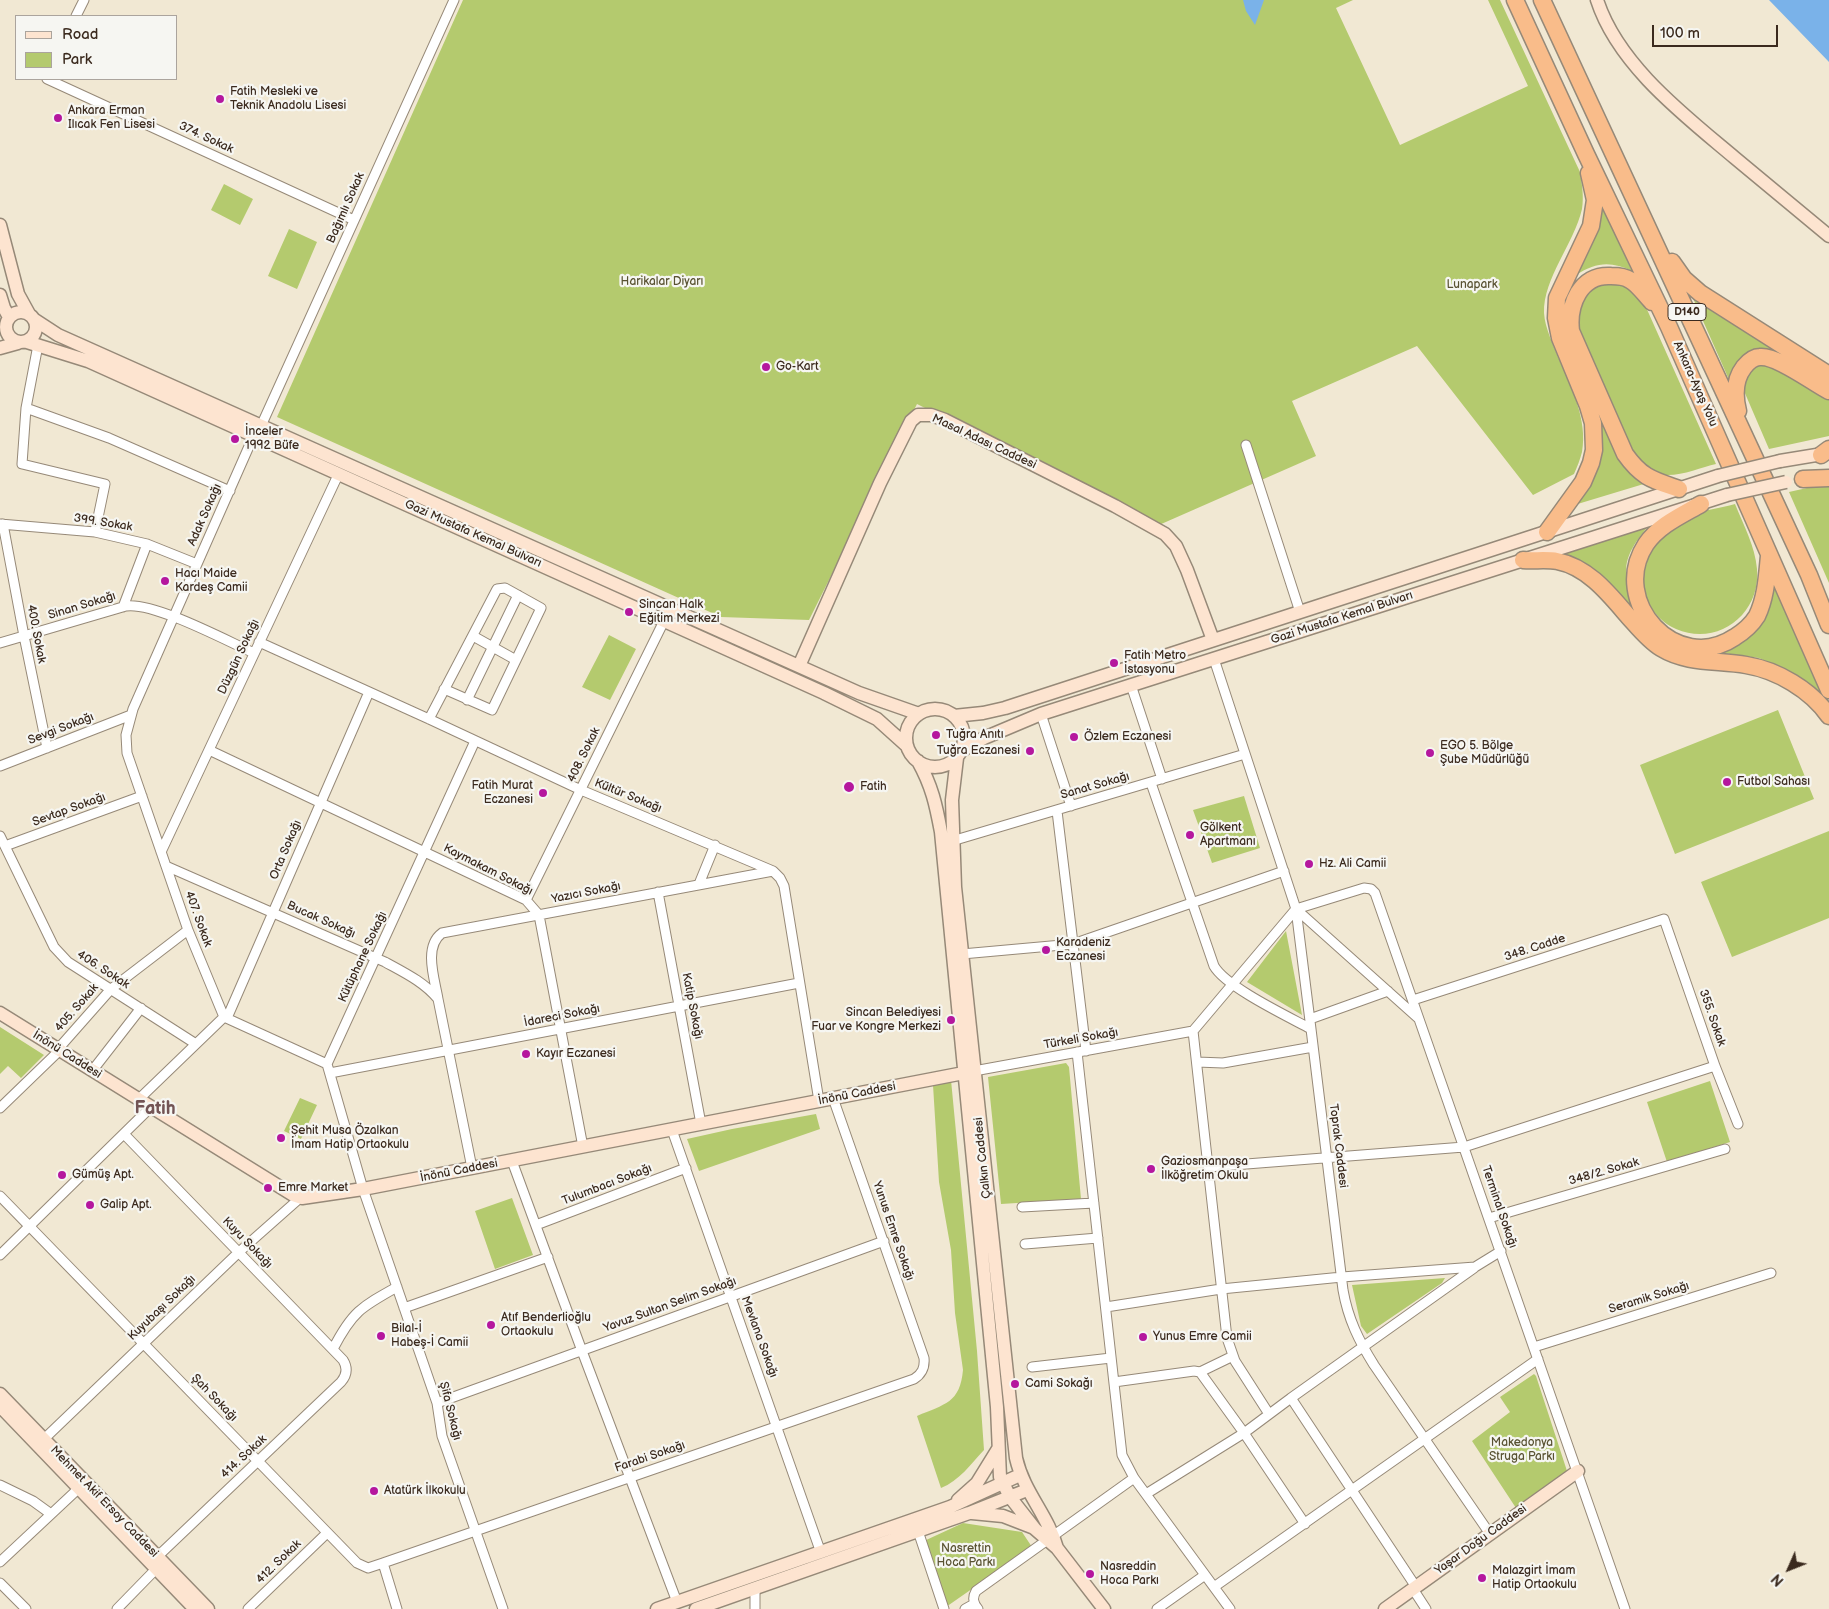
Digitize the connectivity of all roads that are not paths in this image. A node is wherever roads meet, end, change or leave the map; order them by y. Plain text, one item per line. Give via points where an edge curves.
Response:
1 (84, 0) edge
2 (454, 0) edge
3 (1515, 0) edge
4 (1542, 0) edge
5 (1597, 0) edge
6 (76, 15) edge
7 (49, 80) edge
8 (1586, 154) junction
9 (354, 220) junction
10 (0, 225) edge
11 (1829, 236) edge
12 (1653, 237) junction
13 (0, 296) edge
14 (32, 317) junction
15 (5, 321) edge
16 (1669, 327) junction
17 (28, 343) junction
18 (0, 348) edge
19 (1829, 375) edge
20 (1829, 391) edge
21 (26, 408) junction
22 (258, 431) junction
23 (1743, 433) junction
24 (1246, 445) dead end
25 (1826, 452) edge
26 (339, 473) junction
27 (1829, 476) edge
28 (1803, 479) joint
29 (1679, 489) junction
30 (230, 491) junction
31 (1701, 504) junction
32 (2, 524) edge
33 (95, 532) junction
34 (1547, 532) junction
35 (147, 544) junction
36 (1795, 547) junction
37 (1769, 554) junction
38 (1523, 560) junction
39 (197, 564) junction
40 (518, 595) junction
41 (1829, 597) edge
42 (123, 607) junction
43 (1300, 612) junction
44 (174, 617) junction
45 (664, 620) junction
46 (1829, 626) edge
47 (24, 636) junction
48 (472, 636) junction
49 (1213, 640) junction
50 (259, 642) junction
51 (0, 643) edge
52 (493, 648) junction
53 (254, 653) junction
54 (1214, 659) junction
55 (516, 660) junction
56 (799, 666) junction
57 (1131, 685) junction
58 (444, 689) junction
59 (1829, 690) edge
60 (368, 692) junction
61 (467, 700) junction
62 (919, 714) junction
63 (1041, 714) junction
64 (131, 715) junction
65 (954, 716) junction
66 (1829, 716) edge
67 (429, 719) junction
68 (476, 741) junction
69 (907, 746) junction
70 (48, 748) junction
71 (209, 750) junction
72 (959, 754) junction
73 (1245, 754) junction
74 (918, 762) junction
75 (0, 765) edge
76 (1162, 779) junction
77 (1152, 783) junction
78 (580, 790) junction
79 (142, 796) junction
80 (320, 803) junction
81 (1071, 806) junction
82 (1057, 811) junction
83 (952, 841) junction
84 (2, 842) edge
85 (714, 845) junction
86 (161, 852) junction
87 (424, 852) junction
88 (166, 866) junction
89 (773, 870) junction
90 (1284, 872) junction
91 (699, 884) junction
92 (658, 892) junction
93 (526, 900) junction
94 (1192, 902) junction
95 (1296, 909) junction
96 (273, 913) junction
97 (539, 915) junction
98 (1664, 919) joint
99 (188, 930) junction
100 (1073, 944) junction
101 (962, 954) junction
102 (376, 958) junction
103 (799, 982) junction
104 (1232, 984) junction
105 (111, 989) junction
106 (1388, 991) junction
107 (438, 999) junction
108 (1413, 1000) junction
109 (679, 1006) junction
110 (141, 1008) junction
111 (0, 1014) edge
112 (225, 1018) junction
113 (1310, 1019) junction
114 (1420, 1020) junction
115 (561, 1028) junction
116 (1311, 1029) junction
117 (1193, 1031) junction
118 (196, 1044) junction
119 (1313, 1047) junction
120 (59, 1050) junction
121 (448, 1050) junction
122 (1081, 1052) junction
123 (1198, 1062) junction
124 (1715, 1066) junction
125 (328, 1069) junction
126 (92, 1071) junction
127 (969, 1072) junction
128 (833, 1098) junction
129 (139, 1099) junction
130 (819, 1101) junction
131 (151, 1107) junction
132 (0, 1108) edge
133 (701, 1124) junction
134 (1738, 1124) dead end
135 (672, 1130) junction
136 (124, 1134) junction
137 (583, 1147) junction
138 (1464, 1147) junction
139 (1725, 1149) dead end
140 (1327, 1159) junction
141 (512, 1160) junction
142 (1208, 1167) junction
143 (472, 1168) junction
144 (686, 1168) junction
145 (363, 1190) junction
146 (0, 1196) edge
147 (300, 1198) junction
148 (1094, 1203) junction
149 (1022, 1207) dead end
150 (1489, 1218) junction
151 (536, 1225) junction
152 (30, 1227) junction
153 (1098, 1238) junction
154 (884, 1241) junction
155 (1025, 1244) dead end
156 (1501, 1251) junction
157 (239, 1252) junction
158 (0, 1255) edge
159 (548, 1257) junction
160 (1475, 1268) junction
161 (1771, 1273) dead end
162 (1342, 1277) junction
163 (397, 1287) junction
164 (1221, 1289) junction
165 (731, 1296) junction
166 (1106, 1307) junction
167 (404, 1308) junction
168 (143, 1343) junction
169 (1362, 1346) junction
170 (1534, 1347) junction
171 (333, 1349) junction
172 (582, 1350) junction
173 (1233, 1356) junction
174 (1112, 1358) junction
175 (1538, 1359) junction
176 (1032, 1367) dead end
177 (346, 1372) joint
178 (922, 1372) joint
179 (1200, 1372) junction
180 (1114, 1382) junction
181 (0, 1394) edge
182 (1291, 1398) junction
183 (437, 1403) junction
184 (0, 1406) edge
185 (1269, 1414) junction
186 (778, 1426) junction
187 (1244, 1433) junction
188 (44, 1439) junction
189 (1424, 1439) junction
190 (998, 1449) junction
191 (258, 1461) junction
192 (1578, 1471) junction
193 (1020, 1475) junction
194 (630, 1477) junction
195 (1134, 1478) junction
196 (1002, 1483) junction
197 (0, 1485) edge
198 (78, 1489) junction
199 (1027, 1490) junction
200 (1352, 1490) junction
201 (1146, 1494) junction
202 (1010, 1497) junction
203 (950, 1507) junction
204 (969, 1513) junction
205 (51, 1514) junction
206 (1304, 1524) junction
207 (1036, 1529) junction
208 (475, 1531) junction
209 (918, 1531) junction
210 (327, 1533) junction
211 (1490, 1534) junction
212 (1052, 1541) junction
213 (822, 1553) junction
214 (0, 1562) edge
215 (156, 1563) junction
216 (383, 1563) junction
217 (1205, 1575) junction
218 (0, 1583) edge
219 (1214, 1587) junction
220 (755, 1588) junction
221 (1414, 1588) junction
222 (677, 1602) junction
223 (975, 1604) edge
224 (26, 1609) edge
225 (117, 1609) edge
226 (195, 1609) edge
227 (208, 1609) edge
228 (248, 1609) edge
229 (397, 1609) edge
230 (503, 1609) edge
231 (657, 1609) edge
232 (696, 1609) edge
233 (755, 1609) edge
234 (944, 1609) edge
235 (966, 1609) edge
236 (1104, 1609) edge
237 (1157, 1609) edge
238 (1230, 1609) edge
239 (1385, 1609) edge
240 (1426, 1609) edge
241 (1625, 1609) edge

1 - 6 street
2 - 9 street, Bağımlı Sokak
3 - 8 highway, Ankara-Ayaş Yolu / D140
4 - 12 highway, Ankara-Ayaş Yolu / D140
5 - 11 main road via 1612,36 1636,69 1700,129
7 - 9 street, 374. Sokak
8 - 16 highway, Ankara-Ayaş Yolu / D140
8 - 34 highway via 1594,200 1591,226 1557,298 1556,318 1560,338 1593,423 1594,450 1583,482
9 - 22 street, Bağımlı Sokak
10 - 14 main road via 18,294
12 - 19 highway via 1684,279 1700,293
12 - 23 highway, Ankara-Ayaş Yolu / D140
13 - 15 main road
14 - 15 main road via 20,312
14 - 17 main road via 36,333
14 - 22 main road, Gazi Mustafa Kemal Bulvarı via 58,335
15 - 17 main road via 7,334 14,341
16 - 29 highway via 1643,292 1631,280 1622,277 1596,278 1585,284 1577,294 1569,318 1571,330 1625,454 1635,468 1650,479
16 - 37 highway, Ankara-Ayaş Yolu / D140
17 - 18 main road
17 - 21 street
17 - 22 main road, Gazi Mustafa Kemal Bulvarı via 88,362
20 - 23 highway via 1776,360 1762,356 1754,358 1738,375 1736,382 1736,403
21 - 30 street via 109,438
21 - 33 street via 22,464 105,484
22 - 26 main road, Gazi Mustafa Kemal Bulvarı
22 - 30 street, Adak Sokağı
22 - 56 main road, Gazi Mustafa Kemal Bulvarı
23 - 36 highway, Ankara-Ayaş Yolu / D140
24 - 43 street
25 - 29 main road, Gazi Mustafa Kemal Bulvarı, bridge via 1718,476
26 - 45 main road, Gazi Mustafa Kemal Bulvarı
26 - 50 street, Düzgün Sokağı
27 - 28 highway
28 - 31 main road, Gazi Mustafa Kemal Bulvarı, bridge via 1727,495
29 - 34 main road, Gazi Mustafa Kemal Bulvarı
30 - 39 street, Adak Sokağı
31 - 37 highway via 1662,527 1647,543 1636,567 1637,596 1642,612 1665,637 1684,645 1706,648 1726,643 1742,632 1756,617 1765,592
31 - 38 main road, Gazi Mustafa Kemal Bulvarı
32 - 33 street, 399. Sokak
32 - 47 street, 400. Sokak
33 - 35 street, 399. Sokak
34 - 43 main road, Gazi Mustafa Kemal Bulvarı
35 - 39 street, 399. Sokak
35 - 42 street
36 - 41 highway
36 - 46 highway, Ankara-Ayaş Yolu / D140
37 - 59 highway, Ankara-Ayaş Yolu / D140
38 - 54 main road, Gazi Mustafa Kemal Bulvarı
38 - 66 highway via 1557,561 1572,566 1595,580 1660,648 1694,660 1746,665 1784,678 1805,692
39 - 44 street, Adak Sokağı
40 - 48 street via 505,588 497,589
40 - 52 street
40 - 55 street via 541,608
42 - 44 street, Sinan Sokağı via 140,606
42 - 47 street, Sinan Sokağı
43 - 49 main road, Gazi Mustafa Kemal Bulvarı
44 - 53 street, Sinan Sokağı
44 - 64 street, Adak Sokağı
45 - 69 main road, Gazi Mustafa Kemal Bulvarı via 877,719
45 - 78 street, 408. Sokak
47 - 51 street, Sinan Sokağı
47 - 70 street, 400. Sokak
48 - 52 street
48 - 58 street
49 - 56 main road, Masal Adası Caddesi via 1176,546 1164,534 945,420 918,415 911,421 880,483
49 - 65 main road, Gazi Mustafa Kemal Bulvarı via 1005,708
50 - 53 street, Düzgün Sokağı
50 - 60 street, Kültür Sokağı
52 - 55 street
52 - 61 street
53 - 71 street, Düzgün Sokağı
54 - 57 main road, Gazi Mustafa Kemal Bulvarı
54 - 73 street, Toprak Caddesi
55 - 61 street via 492,710
56 - 62 main road, Gazi Mustafa Kemal Bulvarı via 858,693
57 - 63 main road, Gazi Mustafa Kemal Bulvarı
57 - 76 street
58 - 61 street
58 - 67 street
60 - 67 street, Kültür Sokağı
60 - 80 street, Orta Sokağı
62 - 65 main road via 936,709
62 - 69 main road via 908,728
63 - 72 main road, Gazi Mustafa Kemal Bulvarı via 984,738
63 - 81 street
64 - 70 street, Sevgi Sokağı
64 - 79 street, 407. Sokak via 126,745
65 - 72 main road via 964,733
67 - 68 street, Kültür Sokağı
68 - 78 street, Kültür Sokağı
68 - 87 street, Kütüphane Sokağı
69 - 74 main road
70 - 75 street, Sevgi Sokağı
71 - 80 street, Kaymakam Sokağı
71 - 86 street, Düzgün Sokağı
72 - 74 main road via 950,763 934,767
72 - 83 main road, Çalkın Caddesi via 952,800
73 - 76 street, Sanat Sokağı
73 - 90 street, Toprak Caddesi
74 - 127 main road, Çalkın Caddesi via 935,800 941,832
76 - 77 street, Sanat Sokağı
77 - 81 street, Sanat Sokağı
77 - 94 street
78 - 85 street, Kültür Sokağı
78 - 93 street, 408. Sokak
79 - 84 street, Sevtap Sokağı
79 - 86 street, 407. Sokak
80 - 87 street, Kaymakam Sokağı
80 - 96 street, Orta Sokağı
81 - 82 street, Sanat Sokağı
82 - 83 street, Sanat Sokağı
82 - 100 street
83 - 101 main road, Çalkın Caddesi
84 - 105 street, 406. Sokak via 54,947 68,962
85 - 89 street, Kültür Sokağı
85 - 91 street
86 - 88 street, 407. Sokak
87 - 93 street, Kaymakam Sokağı
87 - 102 street, Kütüphane Sokağı
88 - 96 street, Bucak Sokağı
88 - 99 street, 407. Sokak
89 - 91 street, Yazıcı Sokağı
89 - 103 street via 784,886
90 - 94 street
90 - 95 street, Toprak Caddesi
91 - 92 street, Yazıcı Sokağı
92 - 97 street, Yazıcı Sokağı
92 - 109 street, Katip Sokağı
93 - 97 street, Kaymakam Sokağı
94 - 100 street
94 - 104 street via 1214,966
95 - 104 street
95 - 106 street
95 - 108 street, Terminal Sokağı via 1364,888 1371,889
95 - 113 street, Toprak Caddesi
96 - 102 street, Bucak Sokağı
96 - 112 street, Orta Sokağı
97 - 107 street, Yazıcı Sokağı via 440,934 432,953
97 - 115 street, Kaymakam Sokağı
98 - 108 street, 348. Cadde
98 - 124 street, 355. Sokak
99 - 105 street, 405. Sokak
99 - 112 street, 407. Sokak
100 - 101 street
100 - 122 street
101 - 127 main road, Çalkın Caddesi
102 - 107 street, Bucak Sokağı via 419,981
102 - 125 street, Kütüphane Sokağı
103 - 109 street, İdareci Sokağı
103 - 130 street
104 - 116 street
104 - 117 street
105 - 110 street, 406. Sokak
105 - 120 street, 405. Sokak
106 - 113 street
106 - 114 street
107 - 121 street
108 - 114 street, Terminal Sokağı
109 - 115 street, İdareci Sokağı
109 - 133 street, Katip Sokağı
110 - 118 street, 406. Sokak
110 - 126 street
111 - 120 main road, İnönü Caddesi
112 - 118 street
112 - 125 street
113 - 116 street, Toprak Caddesi
114 - 138 street, Terminal Sokağı
115 - 121 street, İdareci Sokağı
115 - 137 street, Kaymakam Sokağı
116 - 119 street, Toprak Caddesi
117 - 122 street, Türkeli Sokağı
117 - 123 street
118 - 129 street
119 - 123 street via 1223,1064
119 - 140 street, Toprak Caddesi
120 - 126 main road, İnönü Caddesi
120 - 132 street, 405. Sokak
121 - 125 street, İdareci Sokağı
121 - 143 street
122 - 127 street, Türkeli Sokağı
122 - 148 street
123 - 142 street
124 - 134 street, 355. Sokak
124 - 138 street
125 - 145 street
126 - 129 main road, İnönü Caddesi
127 - 128 main road, İnönü Caddesi
127 - 190 main road, Çalkın Caddesi
127 - 193 main road, Çalkın Caddesi
128 - 130 main road, İnönü Caddesi
128 - 154 street, Yunus Emre Sokağı
129 - 131 main road, İnönü Caddesi
130 - 133 main road, İnönü Caddesi
131 - 136 street
131 - 147 main road, İnönü Caddesi
133 - 135 main road, İnönü Caddesi
135 - 137 main road, İnönü Caddesi
135 - 144 street, Mevlana Sokağı
136 - 152 street
136 - 157 street, Kuyu Sokağı
137 - 141 main road, İnönü Caddesi
138 - 140 street
138 - 150 street, Terminal Sokağı
139 - 150 street, 348/2. Sokak
140 - 142 street
140 - 162 street, Toprak Caddesi
141 - 143 main road, İnönü Caddesi
141 - 151 street
142 - 164 street
143 - 145 main road, İnönü Caddesi
144 - 151 street, Tulumbacı Sokağı
144 - 165 street, Mevlana Sokağı
145 - 147 main road, İnönü Caddesi
145 - 163 street, Şifa Sokağı
146 - 152 street, Şah Sokağı
147 - 157 street, Kuyubaşı Sokağı
148 - 149 street
148 - 153 street
150 - 156 street, Terminal Sokağı
151 - 159 street
152 - 158 street
152 - 168 street, Şah Sokağı
153 - 155 street
153 - 166 street
154 - 165 street, Yavuz Sultan Selim Sokağı
154 - 178 street, Yunus Emre Sokağı via 924,1358
156 - 160 street
156 - 170 street, Terminal Sokağı
157 - 168 street, Kuyubaşı Sokağı
157 - 171 street, Kuyu Sokağı
159 - 167 street
159 - 172 street
160 - 162 street
160 - 169 street
161 - 170 street, Seramik Sokağı
162 - 164 street
162 - 169 street, Toprak Caddesi via 1349,1315
163 - 167 street, Şifa Sokağı
163 - 171 street via 356,1313
164 - 166 street
164 - 173 street via 1227,1338
165 - 172 street, Yavuz Sultan Selim Sokağı
165 - 186 street, Mevlana Sokağı
166 - 174 street
167 - 183 street, Şifa Sokağı
168 - 188 street, Kuyubaşı Sokağı
168 - 191 street, Şah Sokağı
169 - 182 street
169 - 189 street, Toprak Caddesi
170 - 175 street, Terminal Sokağı
171 - 177 street, Kuyu Sokağı via 345,1363
172 - 183 street, Yavuz Sultan Selim Sokağı
172 - 194 street
173 - 179 street
173 - 185 street
174 - 176 street
174 - 180 street
175 - 189 street
175 - 192 street, Terminal Sokağı
177 - 191 street, 414. Sokak via 341,1382
178 - 186 street, Farabi Sokağı via 914,1379
179 - 180 street
179 - 187 street
180 - 195 street via 1120,1450
181 - 188 main road, Mehmet Akif Ersoy Caddesi
182 - 185 street
182 - 200 street
183 - 208 street, Şifa Sokağı via 442,1436
184 - 198 main road, Mehmet Akif Ersoy Caddesi
185 - 187 street
186 - 194 street, Farabi Sokağı
186 - 213 street, Mevlana Sokağı
187 - 201 street
187 - 206 street
188 - 215 main road, Mehmet Akif Ersoy Caddesi
189 - 200 street
189 - 211 street, Toprak Caddesi
190 - 196 main road, Çalkın Caddesi
190 - 203 main road via 977,1483
191 - 210 street, Şah Sokağı
191 - 215 street, 414. Sokak
192 - 211 main road, Yaşar Doğu Caddesi
192 - 241 street, Terminal Sokağı
193 - 196 main road
193 - 199 main road, Çalkın Caddesi
194 - 208 street, Farabi Sokağı
194 - 222 street
195 - 201 street
195 - 212 street
196 - 202 main road, Çalkın Caddesi
196 - 203 main road
197 - 205 street
198 - 205 street
198 - 215 main road, Mehmet Akif Ersoy Caddesi
199 - 202 main road
199 - 212 main road, Çalkın Caddesi via 1050,1526
200 - 206 street
200 - 221 street
201 - 217 street
202 - 204 main road
202 - 207 main road, Çalkın Caddesi
203 - 213 main road
204 - 207 main road, Çalkın Caddesi via 1003,1516
204 - 209 main road
205 - 214 street
206 - 219 street
207 - 212 main road, Çalkın Caddesi
208 - 216 street, Farabi Sokağı
208 - 230 street, Şifa Sokağı
209 - 220 main road
209 - 234 street
210 - 216 street, Şah Sokağı via 360,1566
210 - 228 street, 412. Sokak
211 - 221 main road, Yaşar Doğu Caddesi
212 - 223 street via 976,1591
212 - 236 main road, Çalkın Caddesi
213 - 222 main road
215 - 225 street, 414. Sokak
215 - 226 main road, Mehmet Akif Ersoy Caddesi
215 - 227 main road, Mehmet Akif Ersoy Caddesi
216 - 229 street
217 - 219 street
217 - 237 street
218 - 224 street
219 - 238 street
220 - 232 main road
220 - 233 street
221 - 239 main road, Yaşar Doğu Caddesi
221 - 240 street
222 - 231 main road
223 - 235 street

